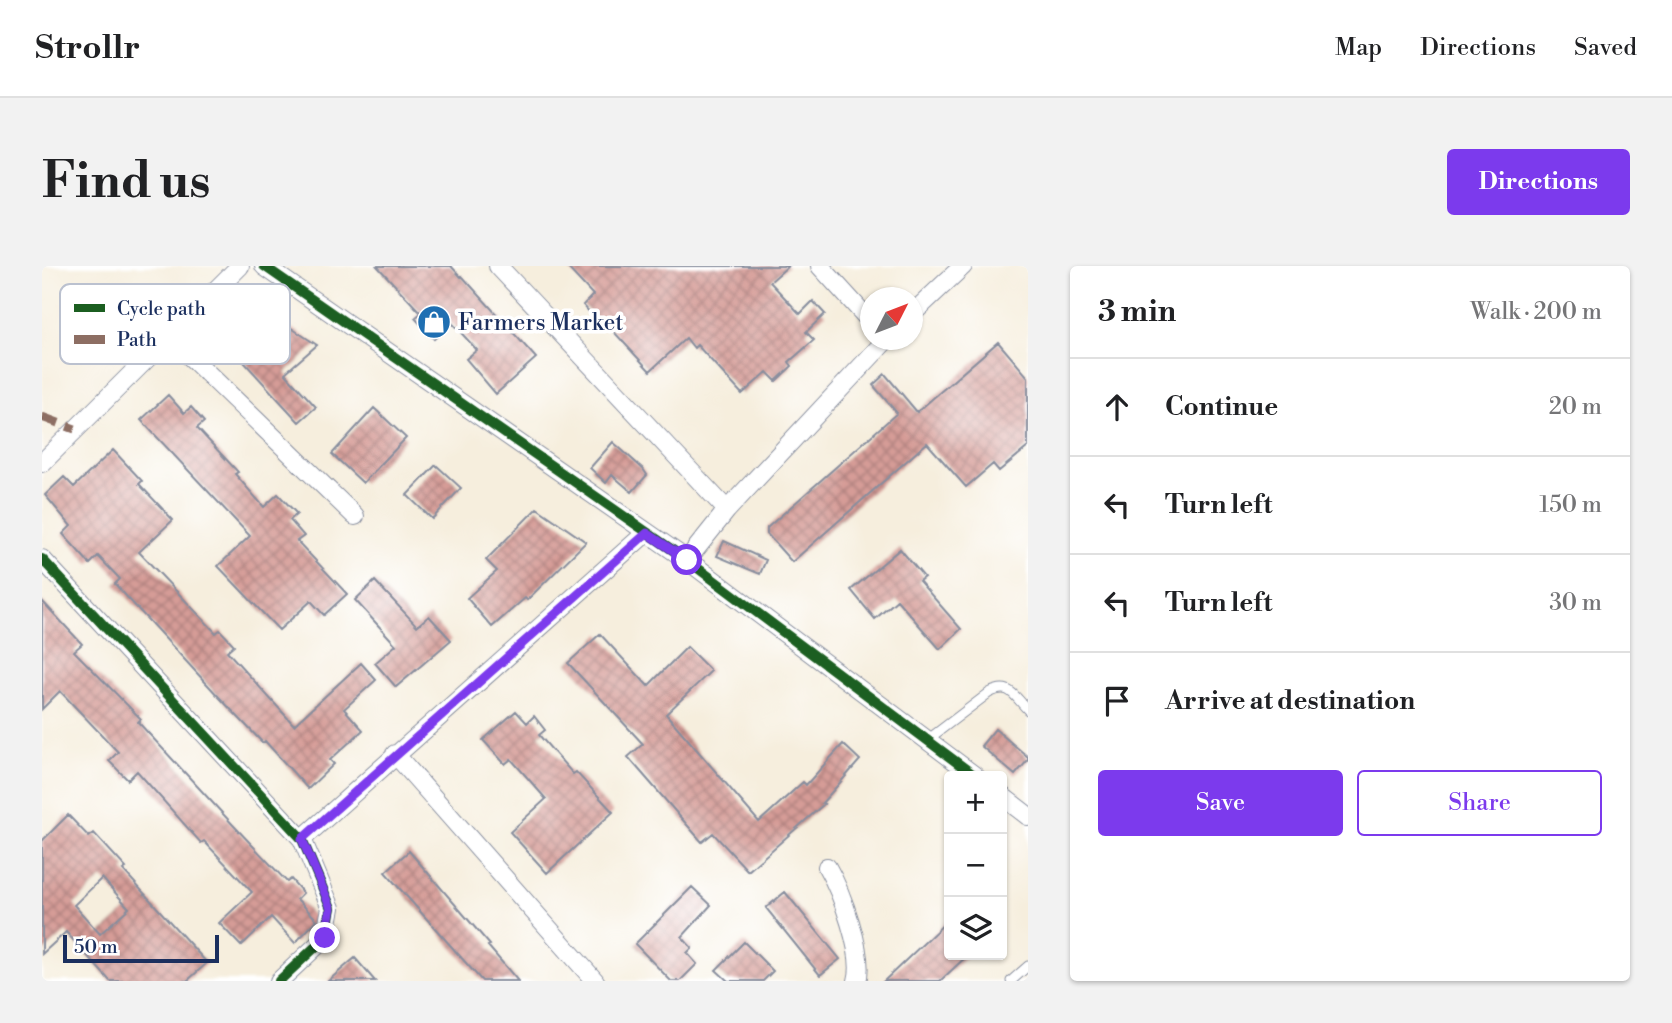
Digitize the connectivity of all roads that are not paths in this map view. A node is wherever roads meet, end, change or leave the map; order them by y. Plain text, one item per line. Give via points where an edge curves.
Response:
1 (240, 266) edge
2 (264, 266) edge
3 (498, 266) edge
4 (820, 266) edge
5 (963, 266) edge
6 (222, 284) edge
7 (290, 284) edge
8 (290, 284) edge
9 (923, 304) edge
10 (860, 310) edge
11 (877, 350) edge
12 (141, 364) edge
13 (198, 364) edge
14 (42, 463) edge
15 (727, 510) junction
16 (355, 516) dead end
17 (647, 533) junction
18 (42, 559) edge
19 (687, 560) junction
20 (1028, 710) edge
21 (926, 741) junction
22 (395, 754) junction
23 (968, 771) edge
24 (1007, 800) edge
25 (1028, 816) edge
26 (302, 839) junction
27 (827, 867) dead end
28 (1028, 966) edge
29 (279, 981) edge
30 (595, 981) edge
31 (857, 981) edge
32 (1011, 981) edge

1 - 6 street
2 - 7 street
3 - 15 street
4 - 10 street
5 - 9 street
8 - 17 street
11 - 15 street
12 - 14 street
13 - 16 street
15 - 19 street
17 - 19 street
17 - 22 street
18 - 26 street
19 - 21 street
20 - 21 lane via 1008,689 1000,688
21 - 23 street
22 - 26 street
22 - 30 street
24 - 25 street
26 - 29 street via 331,908 325,938
27 - 31 street via 850,924 860,972
28 - 32 lane

